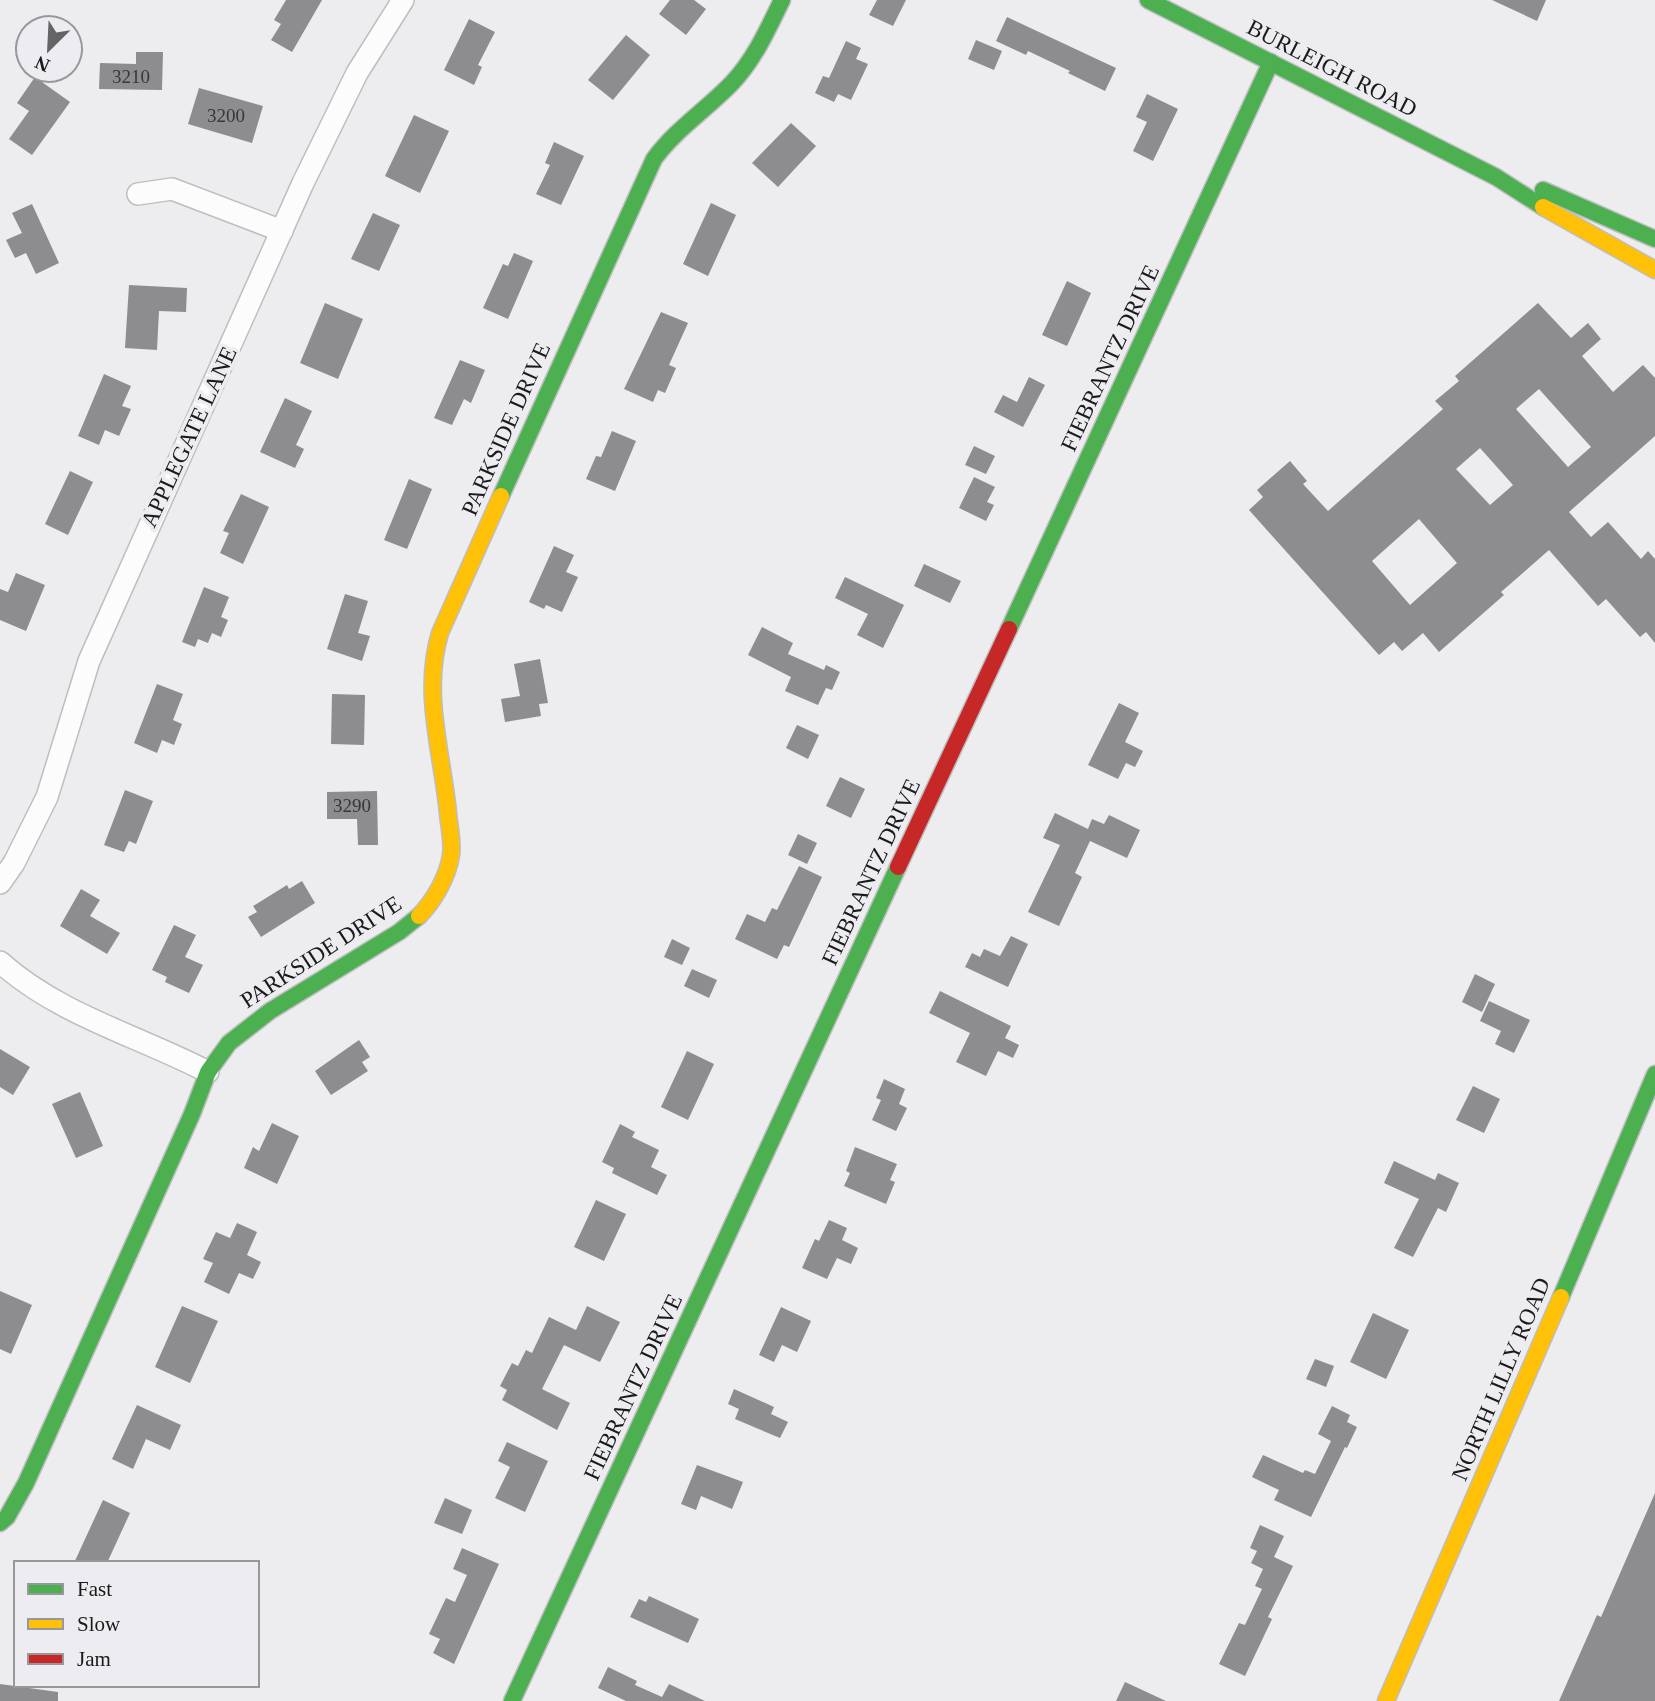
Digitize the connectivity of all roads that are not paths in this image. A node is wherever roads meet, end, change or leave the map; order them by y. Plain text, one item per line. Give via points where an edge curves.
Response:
1 (402, 0) edge
2 (782, 0) edge
3 (1148, 0) edge
4 (1271, 62) junction
5 (1496, 177) junction
6 (138, 194) dead end
7 (282, 231) junction
8 (1655, 239) edge
9 (1655, 270) edge
10 (0, 883) edge
11 (0, 962) edge
12 (208, 1072) junction
13 (1655, 1074) edge
14 (0, 1523) edge
15 (512, 1701) edge
16 (1386, 1701) edge

1 - 7 street, APPLEGATE LANE via 357,73
2 - 12 street, PARKSIDE DRIVE via 743,70 676,132 654,159 440,634 431,687 453,852 448,872 422,913 244,1030
3 - 4 street, BURLEIGH ROAD
4 - 5 street, BURLEIGH ROAD
4 - 15 street, FIEBRANTZ DRIVE
5 - 8 street, BURLEIGH ROAD via 1525,182
5 - 9 street, BURLEIGH ROAD
6 - 7 street via 172,189
7 - 10 street, APPLEGATE LANE via 89,661 47,797
11 - 12 street via 76,1012
12 - 14 street, PARKSIDE DRIVE via 26,1483
13 - 16 street, NORTH LILLY ROAD

